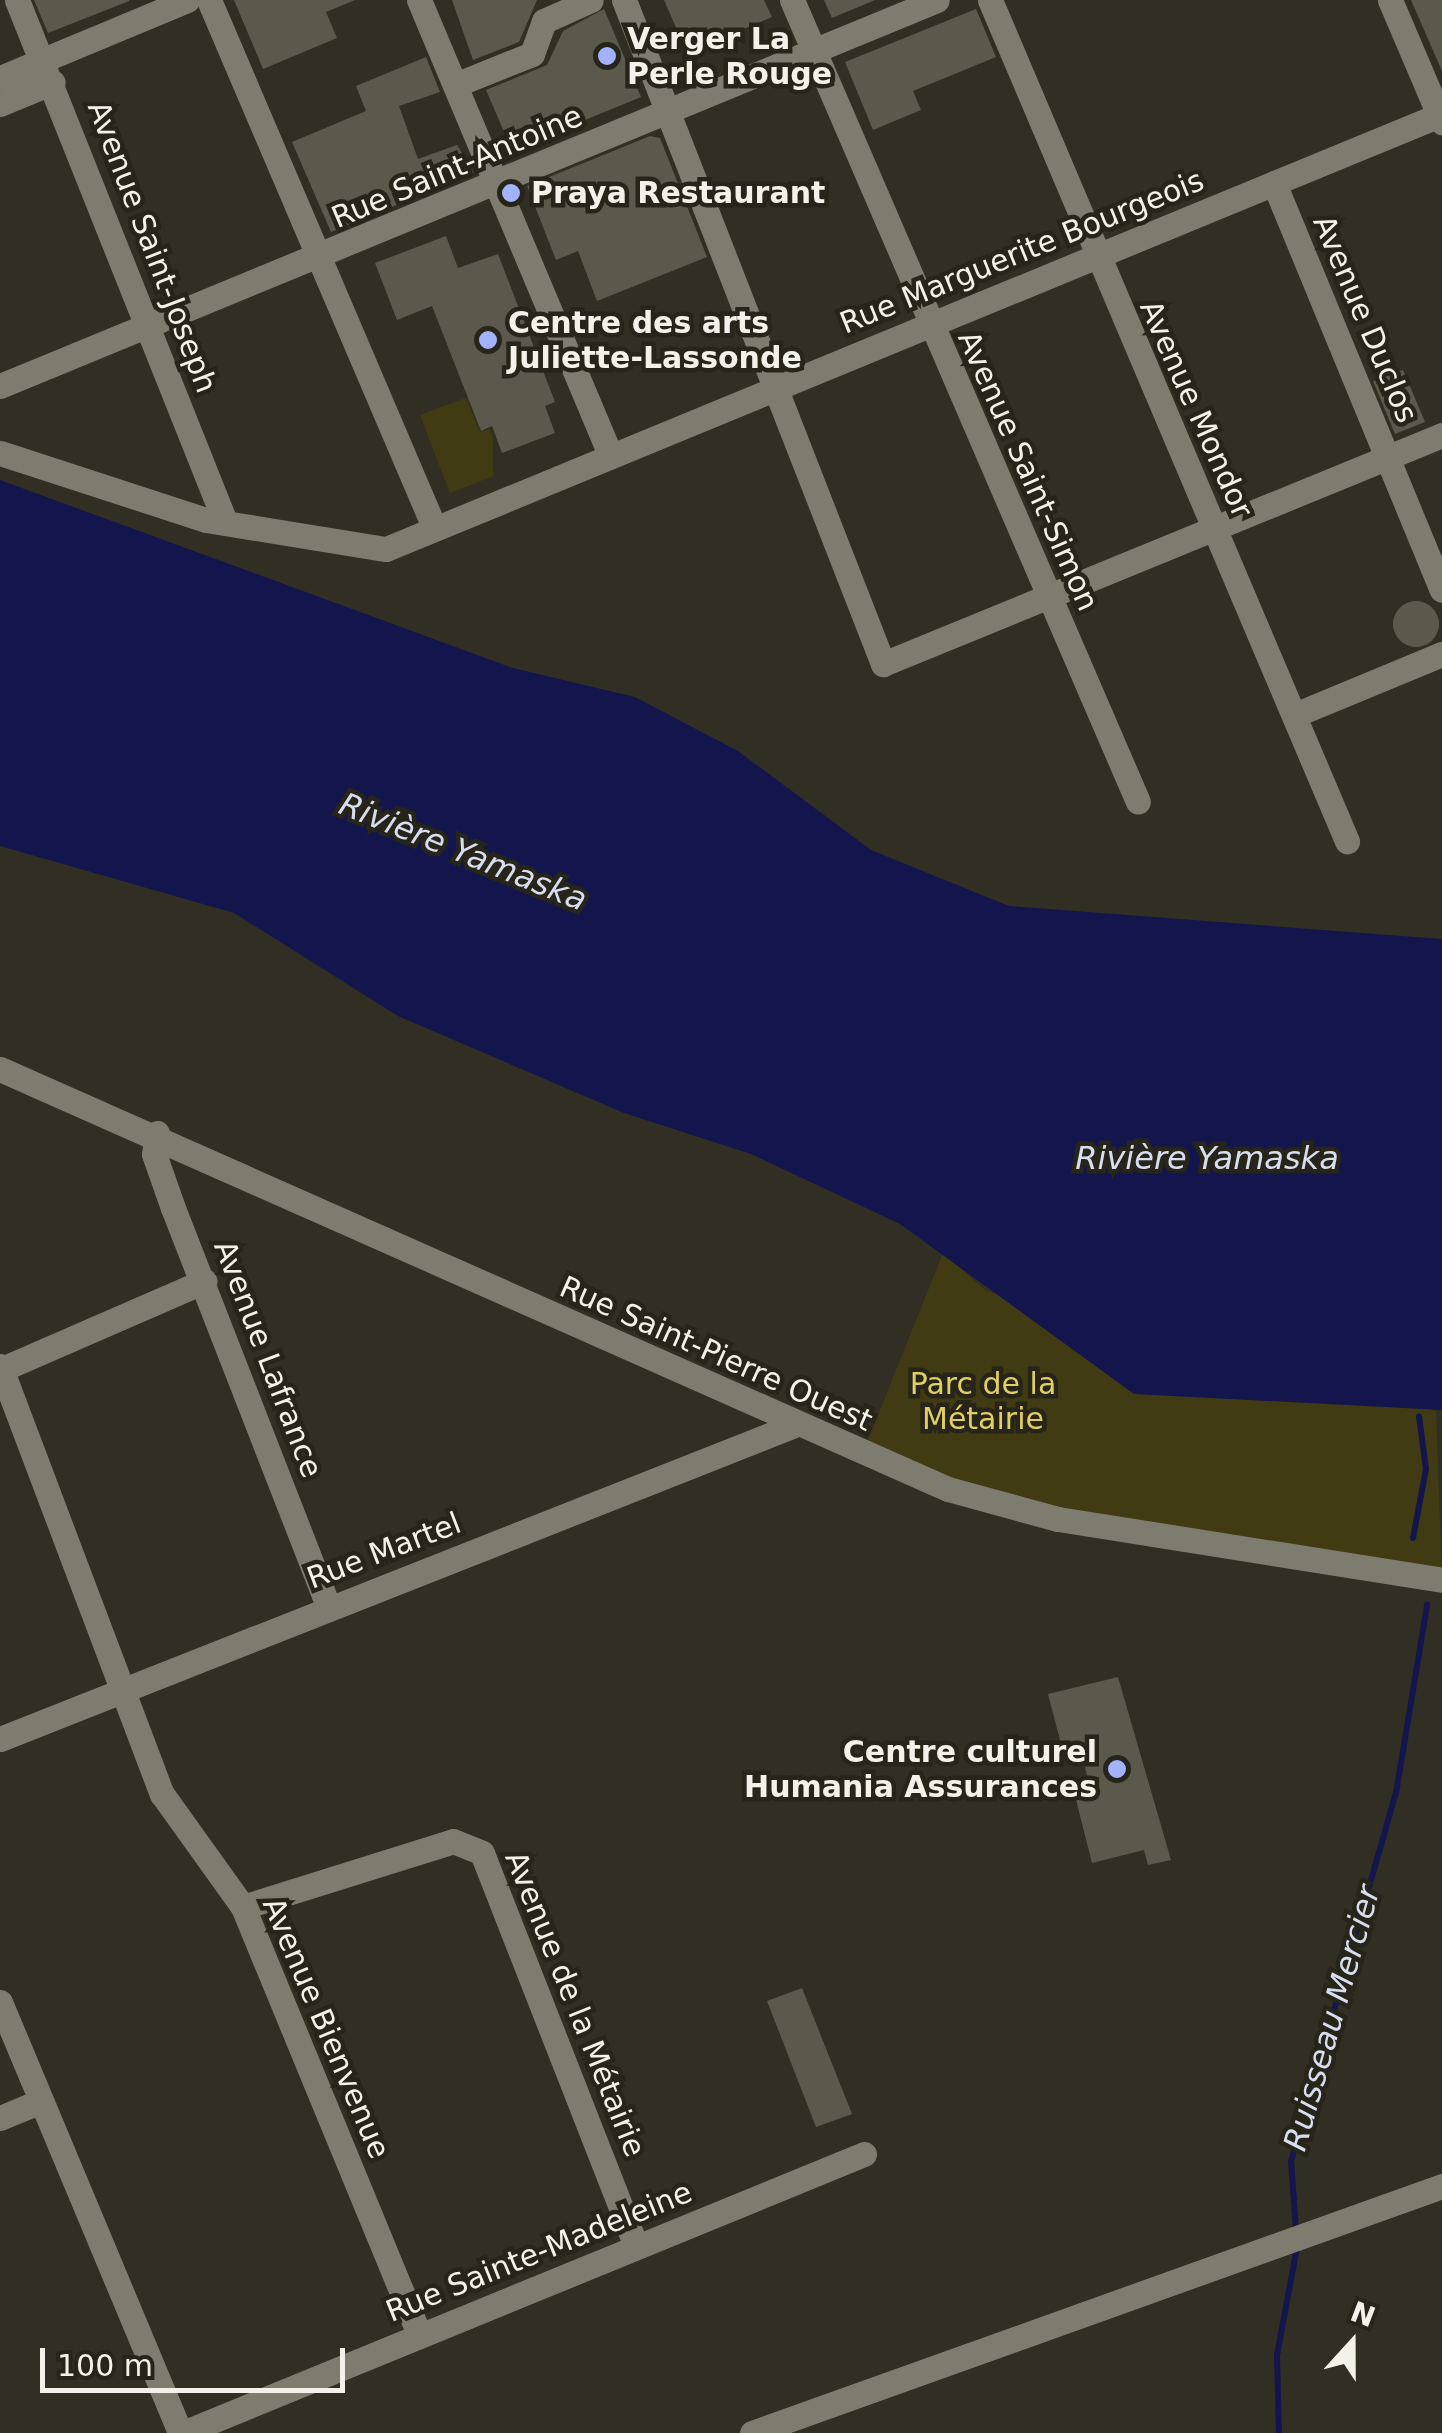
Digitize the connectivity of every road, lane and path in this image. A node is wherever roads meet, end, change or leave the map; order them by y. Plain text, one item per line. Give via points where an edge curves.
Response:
1 (17, 0) edge
2 (187, 0) edge
3 (210, 0) edge
4 (419, 0) edge
5 (591, 0) edge
6 (624, 0) edge
7 (792, 0) edge
8 (936, 0) edge
9 (990, 0) edge
10 (1390, 0) edge
11 (815, 50) junction
12 (48, 71) junction
13 (455, 85) junction
14 (2, 95) edge
15 (668, 114) junction
16 (1441, 117) edge
17 (1274, 183) junction
18 (497, 185) junction
19 (1095, 258) junction
20 (321, 259) junction
21 (926, 324) junction
22 (150, 331) junction
23 (0, 386) edge
24 (775, 390) junction
25 (1442, 435) edge
26 (0, 453) edge
27 (611, 456) junction
28 (1387, 456) junction
29 (224, 518) junction
30 (1210, 523) junction
31 (434, 527) junction
32 (1442, 590) edge
33 (1050, 597) junction
34 (1442, 654) edge
35 (1297, 714) junction
36 (1138, 802) dead end
37 (1347, 841) dead end
38 (0, 1069) edge
39 (157, 1133) junction
40 (206, 1282) junction
41 (1, 1369) edge
42 (792, 1426) junction
43 (1442, 1580) edge
44 (329, 1608) junction
45 (120, 1691) junction
46 (0, 1739) edge
47 (242, 1907) junction
48 (0, 2002) edge
49 (42, 2101) junction
50 (0, 2118) edge
51 (864, 2154) dead end
52 (1442, 2186) edge
53 (636, 2246) junction
54 (420, 2336) junction
55 (181, 2433) edge
56 (752, 2433) edge

1 - 12 street, Avenue Saint-Joseph
2 - 12 street
3 - 20 street
4 - 13 street
5 - 13 street via 544,21 532,54
6 - 15 street
7 - 11 street, Avenue Saint-Simon
8 - 11 street, Rue Saint-Antoine
9 - 19 street, Avenue Mondor
10 - 16 street
11 - 15 street, Rue Saint-Antoine
11 - 21 street, Avenue Saint-Simon
12 - 14 street
12 - 22 street, Avenue Saint-Joseph
13 - 18 street
15 - 18 street, Rue Saint-Antoine
15 - 24 street
16 - 17 street, Rue Marguerite Bourgeois
17 - 19 street, Rue Marguerite Bourgeois
17 - 28 street, Avenue Duclos
18 - 20 street, Rue Saint-Antoine
18 - 27 street
19 - 21 street, Rue Marguerite Bourgeois
19 - 30 street, Avenue Mondor
20 - 22 street, Rue Saint-Antoine
20 - 31 street
21 - 24 street, Rue Marguerite Bourgeois
21 - 33 street, Avenue Saint-Simon
22 - 23 street, Rue Saint-Antoine
22 - 29 street, Avenue Saint-Joseph
24 - 27 street, Rue Marguerite Bourgeois
24 - 33 street via 882,664
25 - 28 street
26 - 29 street, Rue Marguerite Bourgeois
27 - 31 street, Rue Marguerite Bourgeois
28 - 30 street
28 - 32 street, Avenue Duclos
29 - 31 street, Rue Marguerite Bourgeois via 339,548 386,549
30 - 33 street
30 - 35 street, Avenue Mondor
33 - 36 street, Avenue Saint-Simon
34 - 35 street
35 - 37 street, Avenue Mondor
38 - 39 street, Rue Saint-Pierre Ouest
39 - 40 street, Avenue Lafrance via 154,1154
39 - 42 street, Rue Saint-Pierre Ouest
40 - 41 street
40 - 44 street, Avenue Lafrance
41 - 45 street, Avenue Bienvenue
42 - 43 street, Rue Saint-Pierre Ouest via 948,1489 1058,1519
42 - 44 street, Rue Martel
44 - 45 street, Rue Martel
45 - 46 street, Rue Martel
45 - 47 street, Avenue Bienvenue via 162,1794
47 - 53 street, Avenue de la Métairie via 453,1841 482,1852
47 - 54 street, Avenue Bienvenue
48 - 49 street
49 - 50 street
49 - 55 street
51 - 53 street, Rue Sainte-Madeleine
52 - 56 street
53 - 54 street, Rue Sainte-Madeleine
54 - 55 street, Rue Sainte-Madeleine

